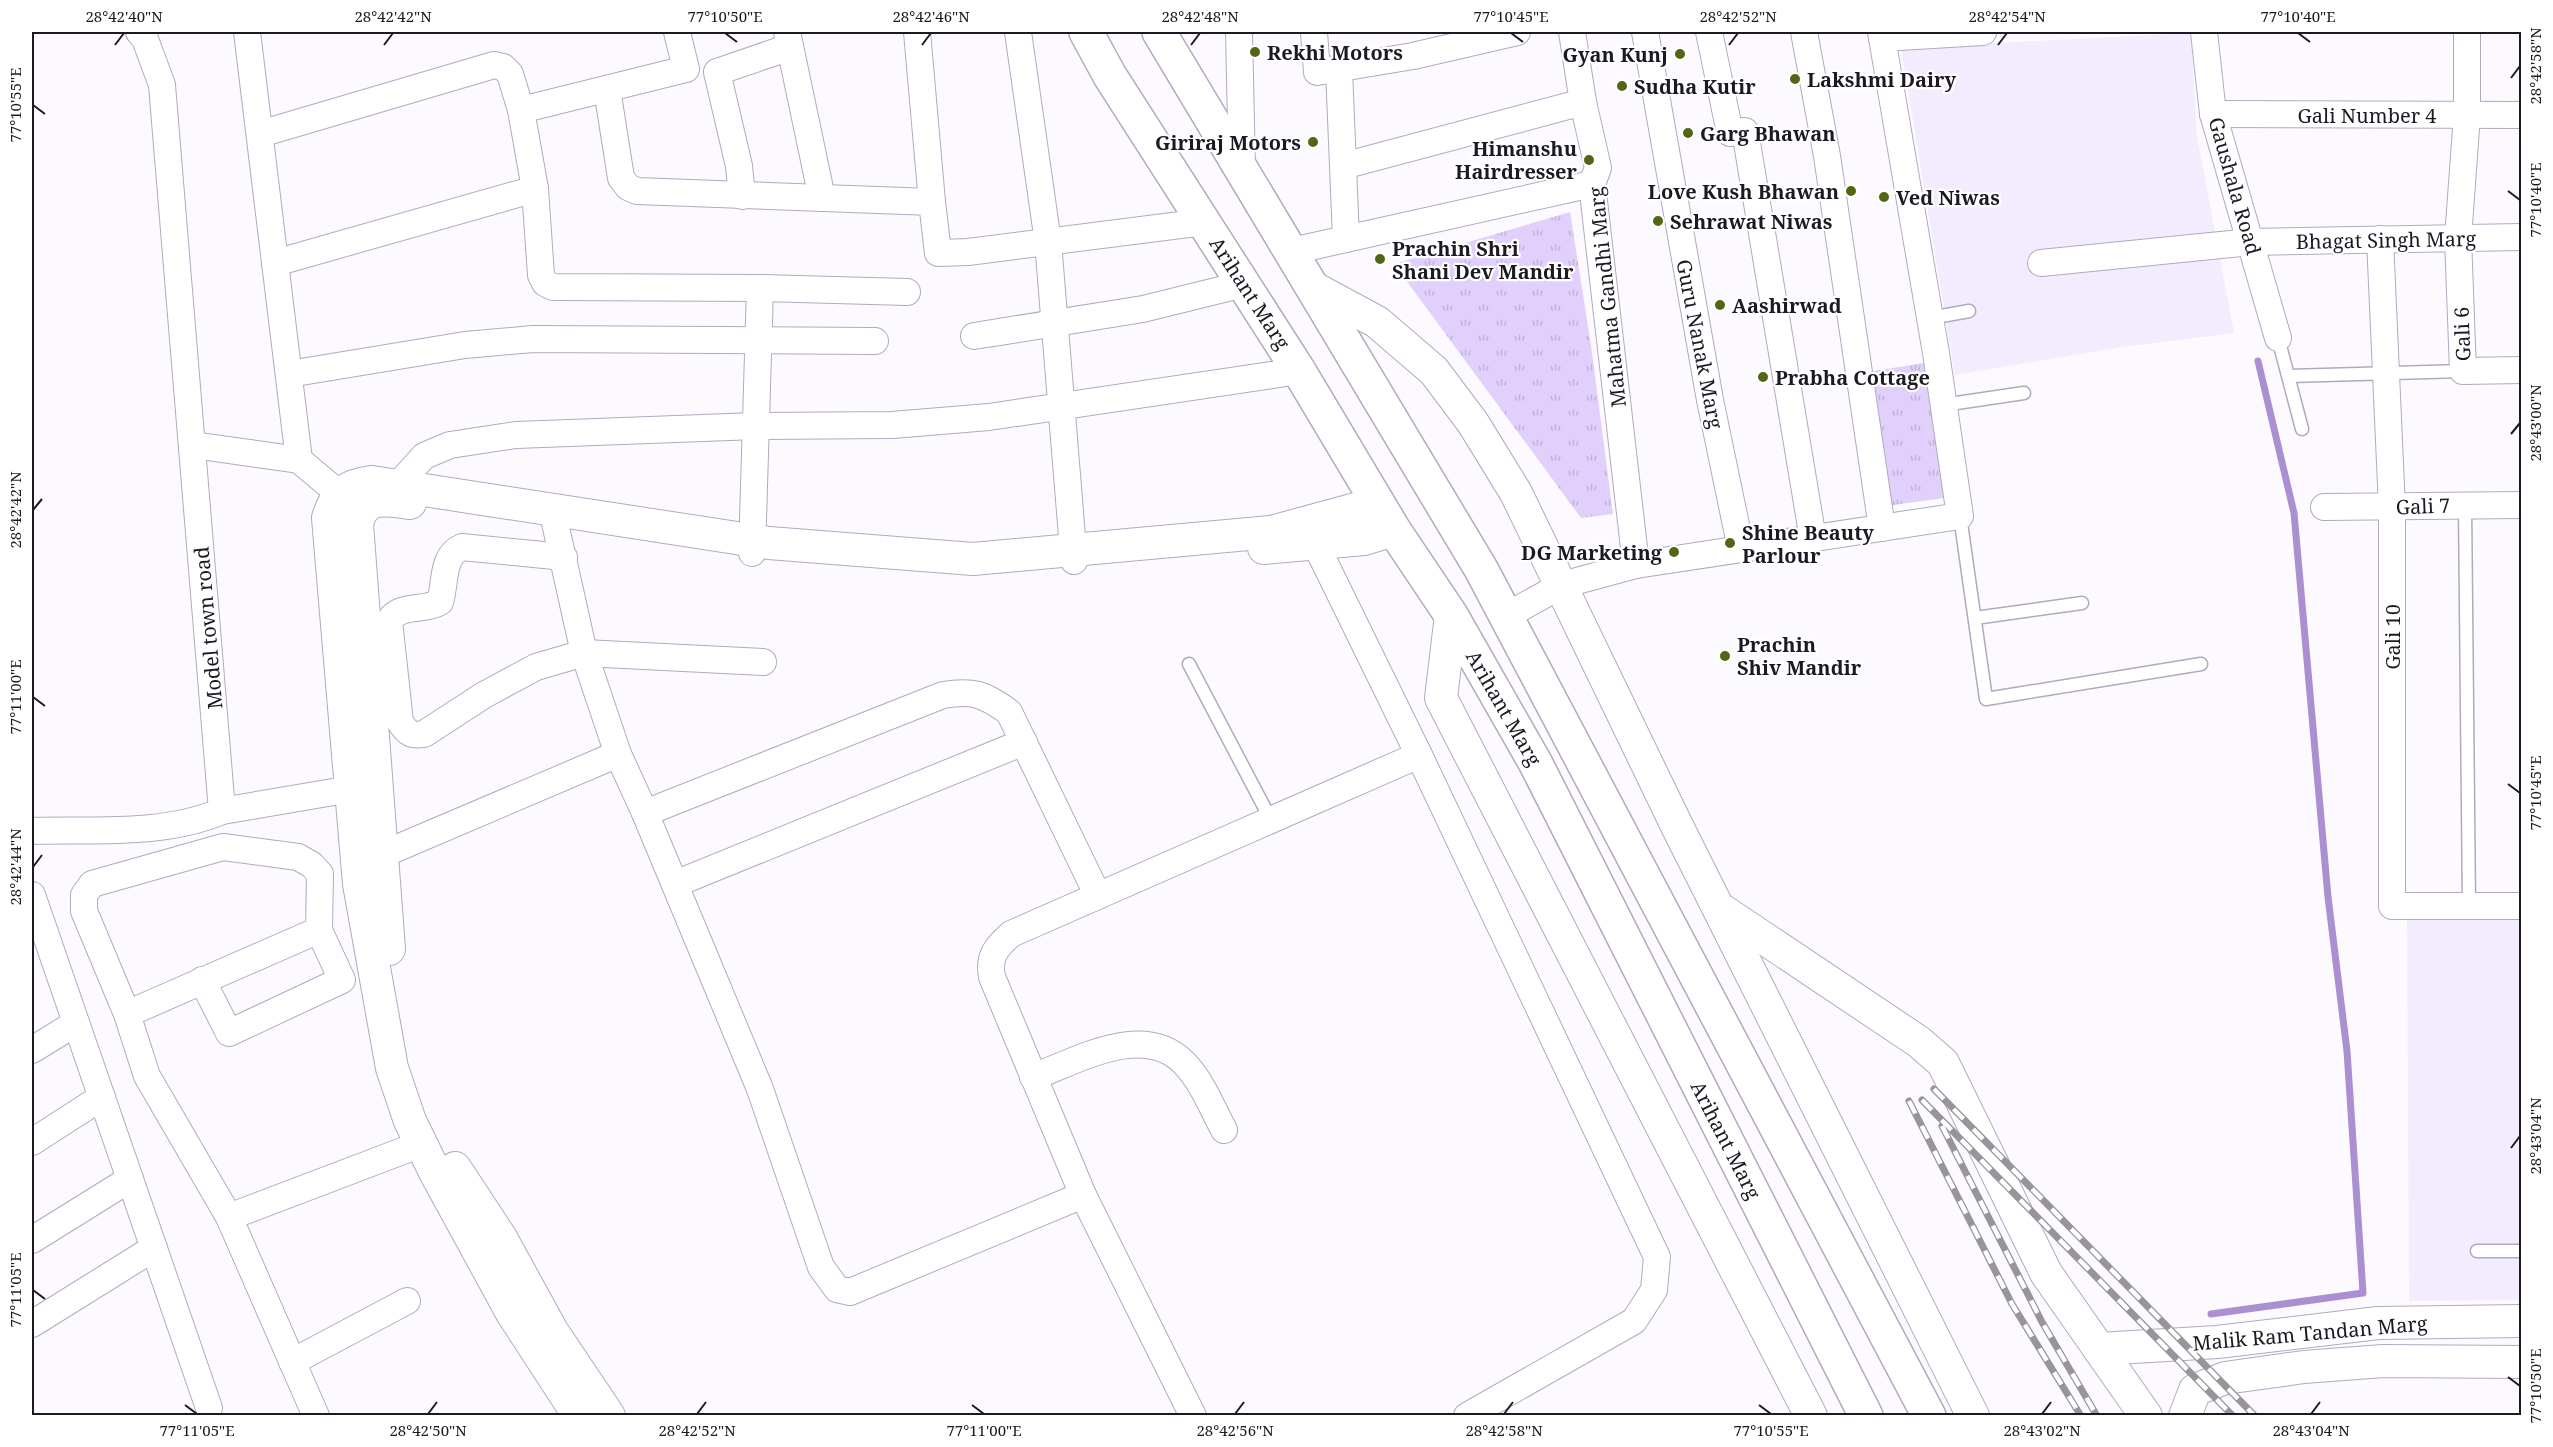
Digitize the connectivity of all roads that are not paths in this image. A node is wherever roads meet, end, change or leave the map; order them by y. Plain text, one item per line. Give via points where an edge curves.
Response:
1 (139, 32) edge
2 (247, 32) edge
3 (677, 32) edge
4 (917, 32) edge
5 (1018, 32) edge
6 (1086, 32) edge
7 (1159, 32) edge
8 (1239, 32) edge
9 (1314, 32) edge
10 (1572, 32) edge
11 (1645, 32) edge
12 (1709, 32) edge
13 (1804, 32) edge
14 (1983, 32) edge
15 (2204, 32) edge
16 (2467, 32) edge
17 (1501, 33) edge
18 (1881, 35) edge
19 (789, 39) edge
20 (1339, 70) junction
21 (607, 89) junction
22 (1583, 102) junction
23 (521, 110) junction
24 (2213, 114) junction
25 (2467, 115) junction
26 (2522, 115) edge
27 (260, 135) junction
28 (1343, 166) junction
29 (1242, 170) junction
30 (1592, 184) junction
31 (535, 189) junction
32 (742, 196) junction
33 (822, 198) junction
34 (932, 202) junction
35 (1204, 222) junction
36 (2522, 237) edge
37 (2458, 238) junction
38 (1346, 239) junction
39 (2380, 239) junction
40 (1048, 242) junction
41 (2251, 242) junction
42 (1292, 251) junction
43 (275, 263) junction
44 (2041, 263) dead end
45 (1244, 284) junction
46 (760, 288) junction
47 (1314, 288) junction
48 (907, 292) dead end
49 (1969, 311) dead end
50 (1930, 318) junction
51 (1054, 323) junction
52 (974, 336) dead end
53 (2278, 338) joint
54 (758, 340) junction
55 (875, 340) dead end
56 (2522, 370) edge
57 (1299, 371) junction
58 (2463, 371) junction
59 (289, 374) junction
60 (2386, 374) junction
61 (2289, 376) junction
62 (2024, 393) dead end
63 (1943, 405) junction
64 (1060, 406) junction
65 (756, 426) junction
66 (2302, 429) dead end
67 (193, 445) junction
68 (299, 460) junction
69 (397, 486) junction
70 (350, 503) junction
71 (2465, 505) junction
72 (2522, 505) edge
73 (2324, 507) dead end
74 (2392, 508) junction
75 (554, 516) junction
76 (1960, 516) junction
77 (1386, 517) junction
78 (1882, 528) junction
79 (1812, 539) junction
80 (1316, 545) junction
81 (752, 547) junction
82 (1741, 549) junction
83 (1073, 556) junction
84 (564, 557) junction
85 (1636, 565) junction
86 (1562, 585) junction
87 (2082, 603) dead end
88 (1451, 615) junction
89 (1506, 616) junction
90 (1975, 618) junction
91 (584, 653) junction
92 (763, 662) dead end
93 (1189, 664) dead end
94 (2201, 664) dead end
95 (1024, 742) junction
96 (618, 754) junction
97 (1419, 755) junction
98 (364, 787) junction
99 (222, 811) junction
100 (645, 813) junction
101 (1271, 820) junction
102 (32, 831) edge
103 (381, 855) junction
104 (675, 884) junction
105 (32, 895) edge
106 (1098, 896) junction
107 (2469, 906) junction
108 (2522, 906) edge
109 (1718, 908) junction
110 (319, 930) junction
111 (39, 941) edge
112 (202, 980) junction
113 (127, 1014) junction
114 (76, 1023) junction
115 (32, 1050) edge
116 (1033, 1077) junction
117 (102, 1097) junction
118 (1224, 1130) dead end
119 (32, 1142) edge
120 (422, 1144) junction
121 (130, 1179) junction
122 (1083, 1195) junction
123 (229, 1217) junction
124 (32, 1240) edge
125 (154, 1248) junction
126 (2477, 1251) dead end
127 (2522, 1251) edge
128 (407, 1301) dead end
129 (2522, 1322) edge
130 (32, 1324) edge
131 (2217, 1342) junction
132 (2099, 1349) junction
133 (292, 1362) junction
134 (2522, 1362) edge
135 (2224, 1378) junction
136 (1969, 1407) edge
137 (209, 1408) dead end
138 (316, 1416) edge
139 (579, 1416) edge
140 (609, 1416) edge
141 (1193, 1416) edge
142 (1467, 1416) edge
143 (1811, 1416) edge
144 (1866, 1416) edge
145 (1929, 1416) edge
146 (1933, 1416) edge
147 (2146, 1416) edge
148 (2185, 1416) edge

1 - 67 street, Model town road via 162,85
2 - 27 street
3 - 21 street via 686,69
4 - 34 street
5 - 40 street
6 - 35 main road, Arihant Marg
7 - 29 main road
8 - 29 street
9 - 20 street via 1317,72
10 - 22 street, Mahatma Gandhi Marg
11 - 82 street, Guru Nanak Marg via 1710,400
12 - 79 street via 1730,134 1745,131
13 - 78 street via 1827,156
14 - 18 street
15 - 24 street, Gaushala Road
16 - 25 street, Gali 6
17 - 20 street
18 - 50 street
19 - 32 street via 717,72
19 - 33 street
20 - 28 street
21 - 23 street
21 - 32 street via 621,177 628,187 637,191
22 - 28 street
22 - 30 street, Mahatma Gandhi Marg via 1598,168
23 - 27 street via 510,74 494,65
23 - 31 street
24 - 25 street, Gali Number 4
24 - 41 street, Gaushala Road
25 - 26 street, Gali Number 4
25 - 37 street, Gali 6
27 - 43 street
28 - 38 street
29 - 42 main road
30 - 38 street
30 - 85 street, Mahatma Gandhi Marg
31 - 43 street
31 - 46 street via 541,275 553,287
32 - 33 street
33 - 34 street
34 - 40 street via 938,253
35 - 40 street
35 - 45 main road, Arihant Marg
36 - 37 street, Bhagat Singh Marg
37 - 39 street, Bhagat Singh Marg
37 - 58 street, Gali 6
38 - 42 street
39 - 41 street, Bhagat Singh Marg
39 - 60 street, Gali 10
40 - 51 street
41 - 44 street, Bhagat Singh Marg
41 - 53 street, Gaushala Road
42 - 47 main road
43 - 59 street
45 - 51 street via 1143,309
45 - 57 main road, Arihant Marg
46 - 48 street
46 - 54 street
47 - 86 street via 1377,322 1434,371 1473,423 1516,493
47 - 89 main road via 1449,512
49 - 50 lane
50 - 63 street
51 - 52 street
51 - 64 street
53 - 61 lane
54 - 55 street
54 - 59 street via 533,339 465,345
54 - 65 street
56 - 58 street, Gali 6
57 - 64 street
57 - 77 main road, Arihant Marg
58 - 60 lane
59 - 68 street
60 - 61 lane
60 - 74 street, Gali 10
61 - 66 lane
62 - 63 lane
63 - 76 street
64 - 65 street via 892,425
64 - 83 street
65 - 69 street via 516,435 450,445 424,456
65 - 81 street
67 - 68 street
67 - 99 street, Model town road
68 - 70 street
69 - 70 street via 355,484
69 - 75 street
70 - 75 street via 381,500
70 - 98 street via 357,539
71 - 72 street, Gali 7
71 - 74 street, Gali 7
71 - 107 lane
73 - 74 street, Gali 7
74 - 107 street, Gali 10 via 2392,906
75 - 81 street
75 - 84 street
76 - 78 street
76 - 90 lane
77 - 80 street via 1364,538
77 - 83 street
77 - 88 main road, Arihant Marg
78 - 79 street
79 - 82 street
80 - 83 street
80 - 97 street
81 - 83 street via 980,571
82 - 85 street
84 - 91 street
84 - 91 street via 471,546 453,551 440,602 431,607 402,610 389,621 400,722 414,736 424,734 537,667
85 - 86 street
86 - 89 street
86 - 109 street
87 - 90 lane
88 - 143 street via 1441,698
88 - 144 main road, Arihant Marg via 1536,764
89 - 145 main road
90 - 94 lane via 1986,699
91 - 92 street
91 - 96 street
93 - 101 lane
95 - 100 street via 1009,712 991,699 969,691 943,695
95 - 104 street
95 - 106 street
96 - 100 street
96 - 103 street
97 - 101 street
97 - 142 street via 1657,1257 1654,1290 1634,1320
98 - 99 street
98 - 103 street
98 - 120 street via 359,884 392,1068
99 - 102 street via 167,827
100 - 104 street
101 - 106 street
103 - 140 street via 390,959 416,1076 437,1135 501,1238 552,1331
104 - 122 street via 760,1089 821,1267 837,1289 850,1292
105 - 111 street
106 - 116 street via 1011,934 997,946 989,963
107 - 108 street, Gali 10
109 - 132 street via 1919,1042 1942,1063 2046,1273
109 - 136 street
110 - 112 street
110 - 112 street via 342,980 229,1033
110 - 113 street via 320,873 298,856 223,847 92,884 84,895 84,911
111 - 114 street
112 - 113 street
113 - 123 street via 147,1076
114 - 115 street
114 - 117 street
116 - 118 street via 1114,1048 1140,1043 1164,1049 1183,1062 1195,1077
116 - 122 street
117 - 119 street
117 - 121 street
120 - 123 street
120 - 139 street via 512,1313
121 - 124 street
121 - 125 street
122 - 141 street
123 - 133 street
125 - 130 street
125 - 137 street
126 - 127 lane
128 - 133 street
129 - 131 street, Malik Ram Tandan Marg via 2378,1323
131 - 132 street, Malik Ram Tandan Marg
131 - 135 street
132 - 147 street
133 - 138 street
134 - 135 street, Malik Ram Tandan Marg via 2383,1361
135 - 148 street, Malik Ram Tandan Marg via 2194,1390
136 - 146 street

